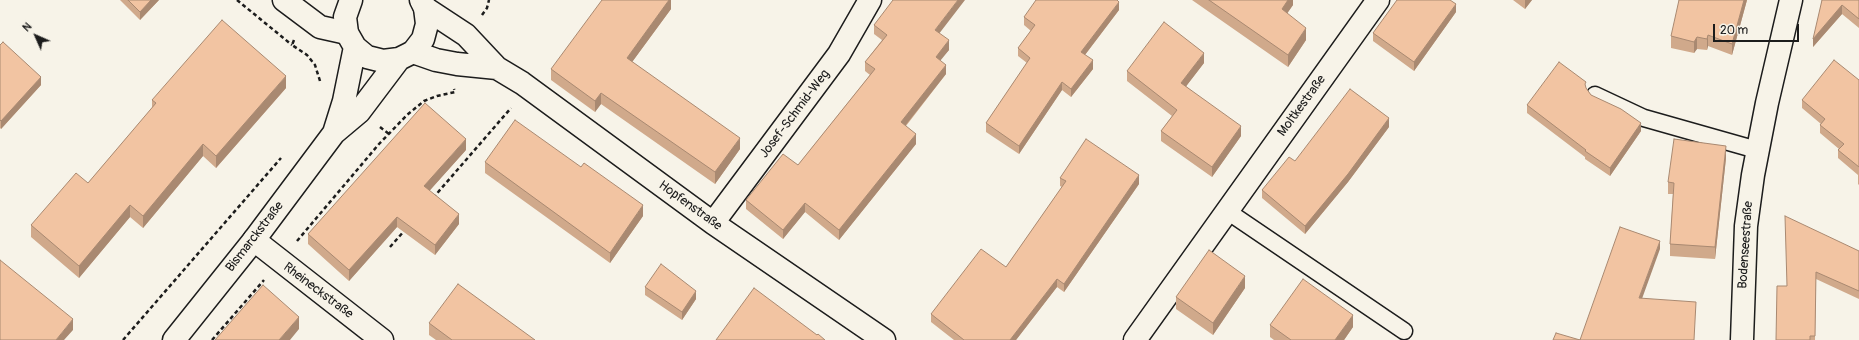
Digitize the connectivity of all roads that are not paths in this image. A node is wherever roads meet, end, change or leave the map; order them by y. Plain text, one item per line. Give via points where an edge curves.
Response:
1 (284, 0) edge
2 (351, 0) edge
3 (870, 0) edge
4 (1378, 0) edge
5 (1791, 0) edge
6 (423, 4) edge
7 (351, 40) junction
8 (406, 56) junction
9 (497, 68) junction
10 (1596, 95) dead end
11 (334, 133) junction
12 (1758, 150) junction
13 (1227, 211) junction
14 (713, 223) junction
15 (254, 240) junction
16 (1404, 331) dead end
17 (174, 340) edge
18 (382, 340) edge
19 (884, 340) edge
20 (1135, 340) edge
21 (1742, 340) edge

1 - 7 street via 320,28
2 - 7 street, Bismarckstraße via 345,17
3 - 14 street, Josef-Schmid-Weg via 839,54
4 - 13 street, Moltkestraße
5 - 12 street, Bodenseestraße
6 - 8 street, Bismarckstraße via 427,24 422,39
6 - 9 street, Hopfenstraße via 466,35
7 - 8 street via 367,56 378,60
7 - 11 street, Bismarckstraße via 344,101
8 - 9 street, Hopfenstraße
8 - 11 street, Bismarckstraße via 359,112
9 - 14 street, Hopfenstraße via 522,83
10 - 12 lane via 1644,118
11 - 15 street, Bismarckstraße
12 - 21 street, Bodenseestraße via 1746,226
13 - 16 lane
13 - 20 street, Moltkestraße
14 - 19 street, Hopfenstraße
15 - 17 street, Bismarckstraße
15 - 18 street, Rheineckstraße

